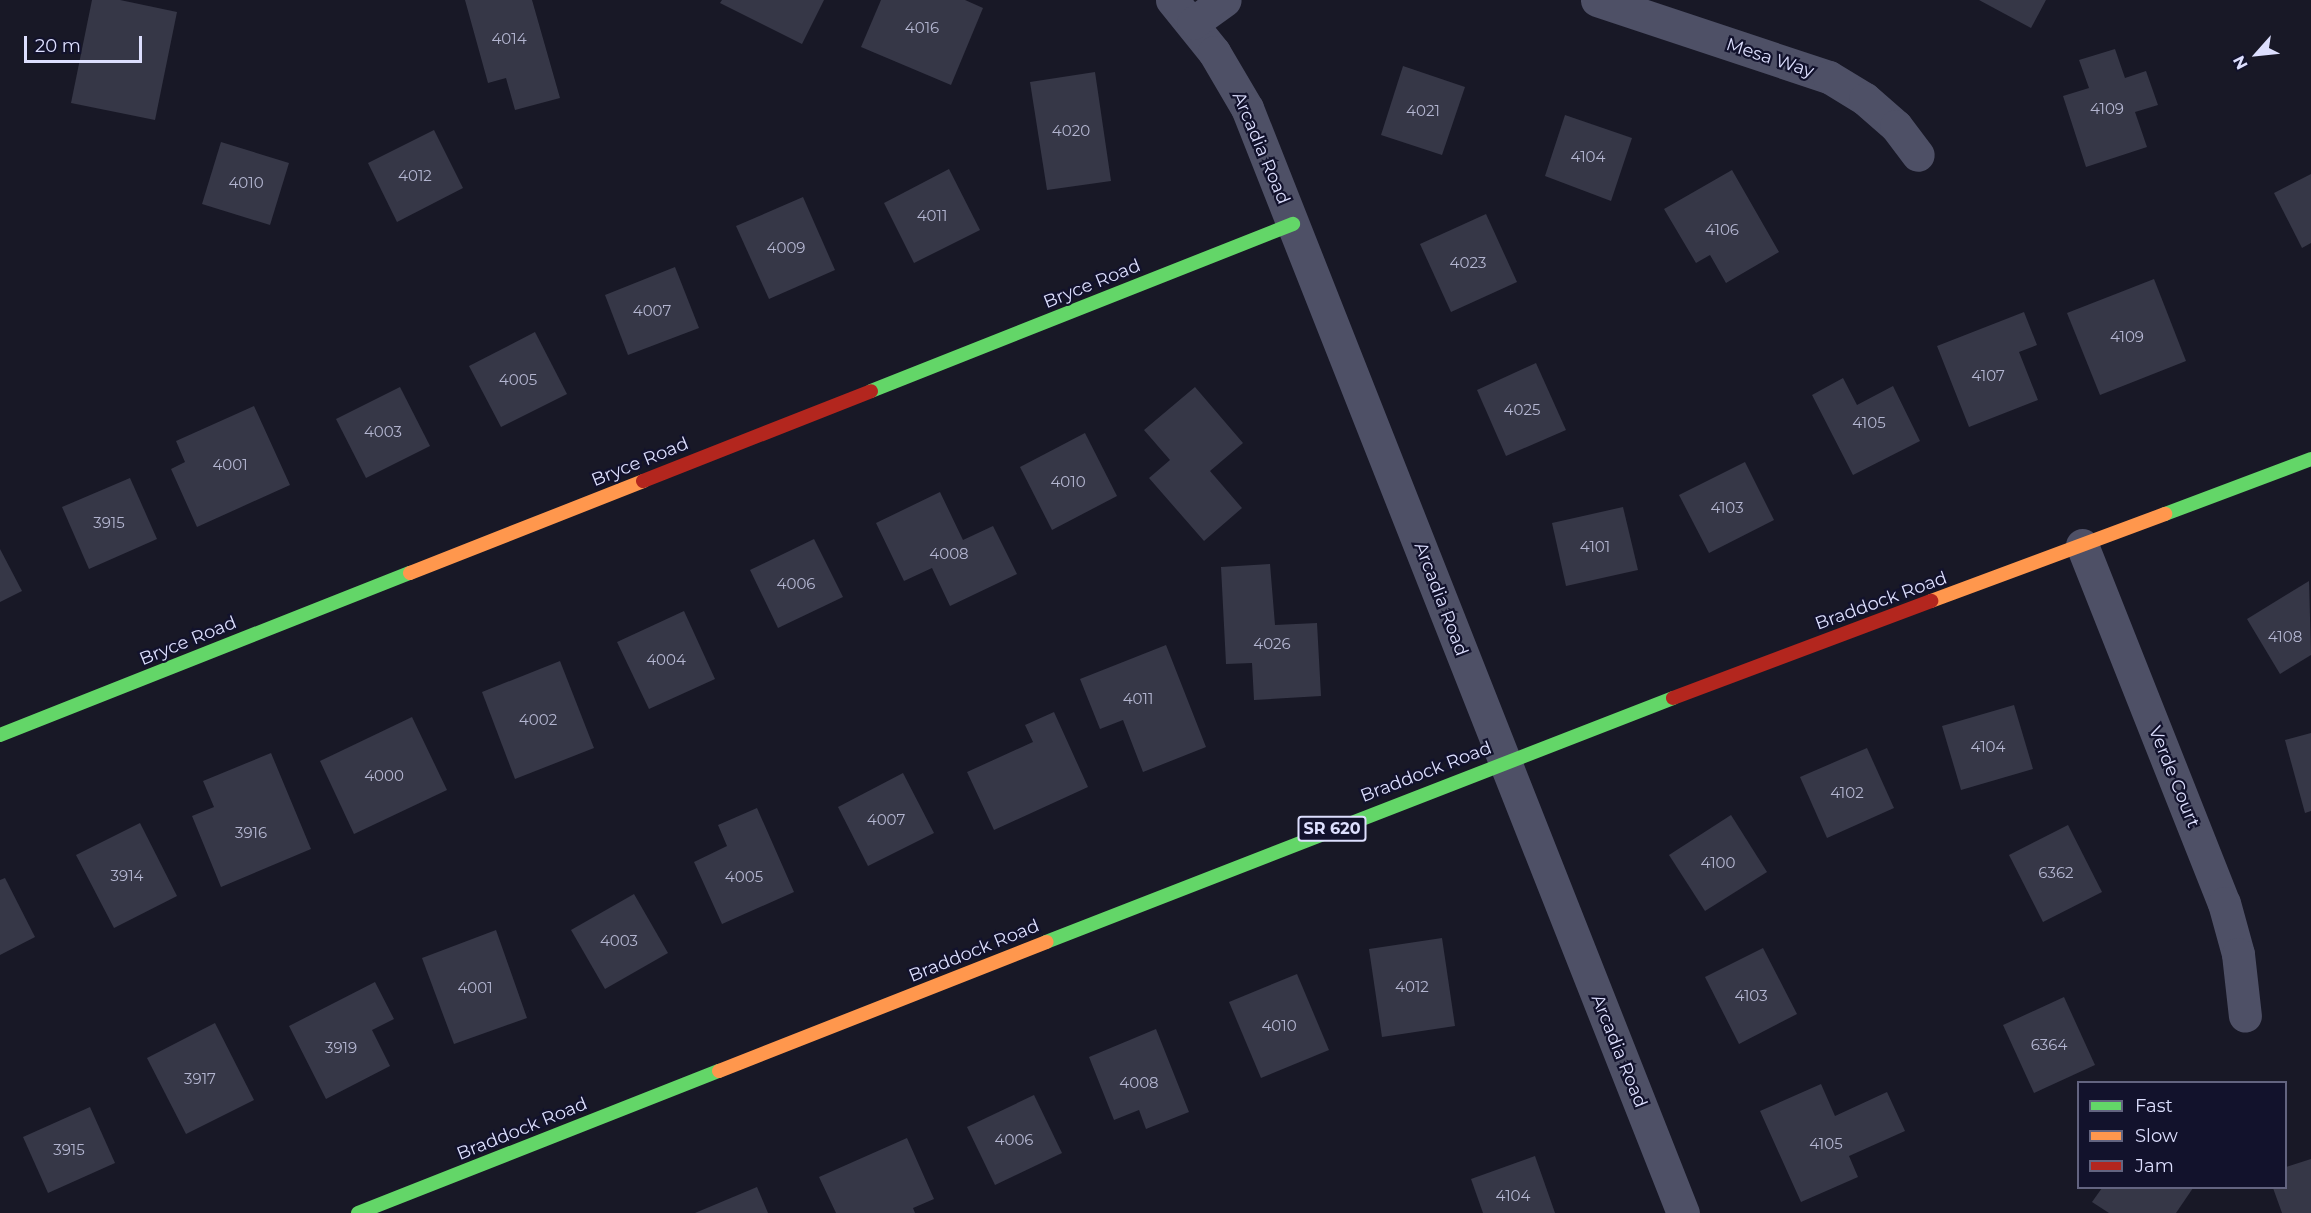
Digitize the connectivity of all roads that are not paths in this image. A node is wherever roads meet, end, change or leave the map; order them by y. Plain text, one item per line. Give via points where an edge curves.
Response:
1 (1225, 0) edge
2 (1597, 0) edge
3 (1182, 11) edge
4 (1918, 155) dead end
5 (1293, 224) junction
6 (2311, 459) edge
7 (2082, 545) junction
8 (0, 735) edge
9 (1504, 761) junction
10 (2245, 1016) dead end
11 (358, 1213) edge
12 (1683, 1213) edge

1 - 3 street
2 - 4 street, Mesa Way via 1829,78 1865,99 1896,126
3 - 5 street, Arcadia Road via 1246,108
5 - 8 main road, Bryce Road
5 - 9 street, Arcadia Road
6 - 7 main road, Braddock Road / SR 620
7 - 9 main road, Braddock Road / SR 620
7 - 10 street, Verde Court via 2224,903 2238,954
9 - 11 main road, Braddock Road / SR 620
9 - 12 street, Arcadia Road

